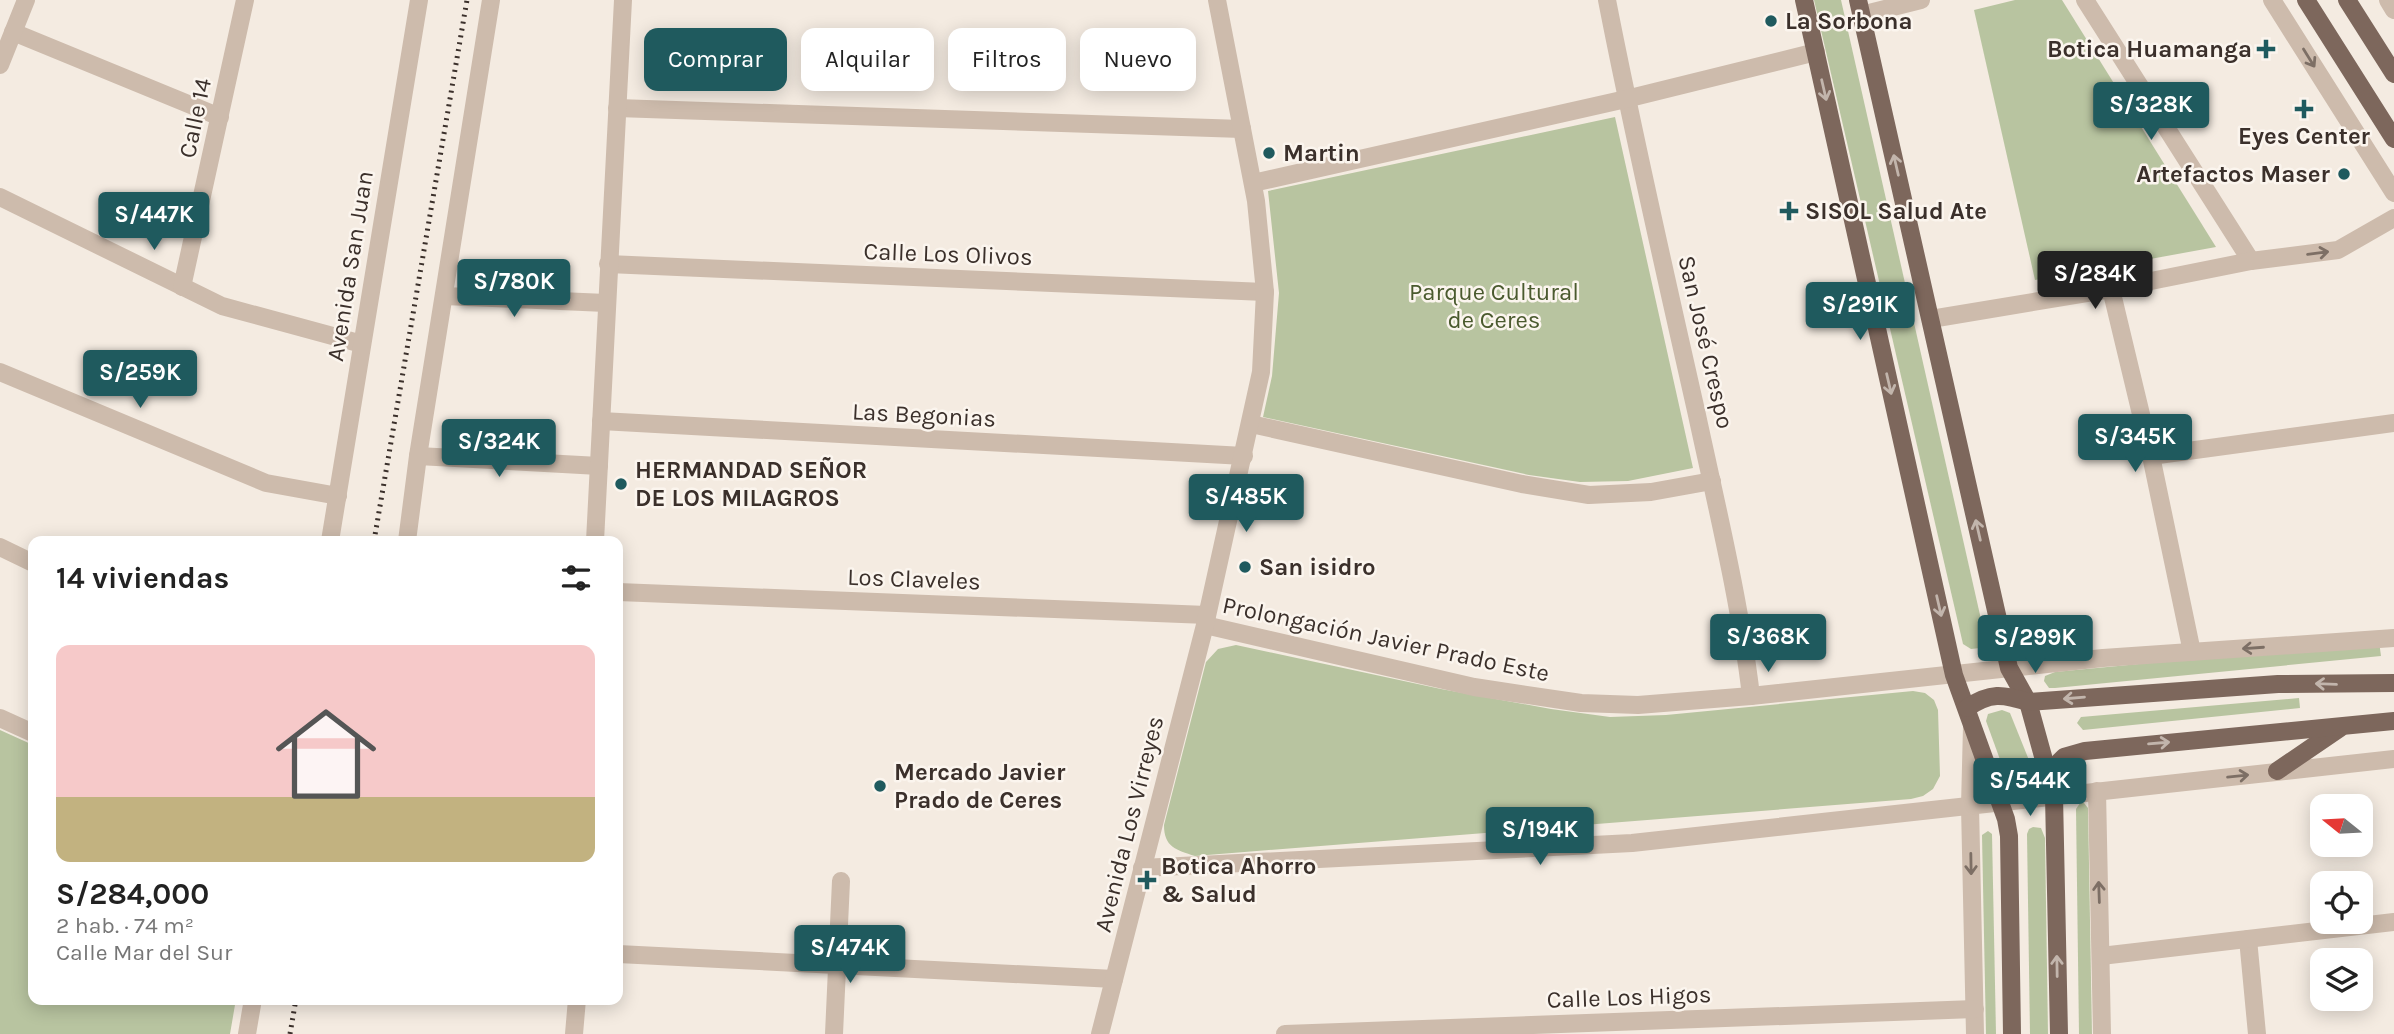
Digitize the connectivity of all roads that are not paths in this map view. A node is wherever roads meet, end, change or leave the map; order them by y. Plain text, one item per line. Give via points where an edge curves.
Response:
1 (26, 0) edge
2 (245, 0) edge
3 (419, 0) edge
4 (491, 0) edge
5 (624, 0) edge
6 (1217, 0) edge
7 (1607, 0) edge
8 (1804, 0) edge
9 (1921, 0) edge
10 (2085, 0) edge
11 (2272, 0) edge
12 (2306, 0) edge
13 (2347, 0) edge
14 (1859, 7) edge
15 (13, 32) junction
16 (1816, 52) junction
17 (0, 65) edge
18 (2394, 74) edge
19 (1626, 99) junction
20 (617, 108) junction
21 (220, 117) junction
22 (1242, 129) junction
23 (2394, 139) edge
24 (1253, 183) junction
25 (2394, 193) edge
26 (0, 197) edge
27 (2394, 218) edge
28 (2251, 261) junction
29 (608, 264) junction
30 (182, 287) junction
31 (2111, 289) junction
32 (1265, 292) junction
33 (444, 296) junction
34 (606, 303) junction
35 (1931, 319) junction
36 (362, 344) junction
37 (0, 372) edge
38 (601, 421) junction
39 (2394, 423) edge
40 (1251, 424) junction
41 (418, 456) junction
42 (1244, 456) junction
43 (2151, 456) junction
44 (598, 466) junction
45 (1712, 481) junction
46 (338, 496) junction
47 (331, 536) edge
48 (408, 536) edge
49 (595, 536) edge
50 (0, 547) edge
51 (28, 561) edge
52 (623, 592) edge
53 (1206, 620) junction
54 (2394, 638) edge
55 (2192, 652) junction
56 (2009, 668) junction
57 (1954, 675) junction
58 (2394, 683) edge
59 (1751, 696) junction
60 (2028, 702) junction
61 (1970, 715) junction
62 (0, 718) edge
63 (2394, 721) edge
64 (2343, 726) junction
65 (28, 731) edge
66 (2394, 759) edge
67 (2049, 772) junction
68 (2277, 772) junction
69 (2097, 791) junction
70 (1142, 795) dead end
71 (1161, 796) junction
72 (2054, 796) junction
73 (2001, 802) junction
74 (1970, 806) junction
75 (1142, 868) junction
76 (841, 881) dead end
77 (2394, 922) edge
78 (2248, 939) junction
79 (623, 954) edge
80 (2101, 956) junction
81 (837, 965) junction
82 (1114, 979) junction
83 (252, 1005) edge
84 (577, 1005) edge
85 (1975, 1009) junction
86 (1797, 1015) junction
87 (1762, 1025) edge
88 (1649, 1027) edge
89 (1465, 1031) edge
90 (247, 1034) edge
91 (574, 1034) edge
92 (834, 1034) edge
93 (1100, 1034) edge
94 (1285, 1034) edge
95 (1797, 1034) edge
96 (1975, 1034) edge
97 (2012, 1034) edge
98 (2059, 1034) edge
99 (2102, 1034) edge
100 (2257, 1034) edge

1 - 15 street
2 - 21 street, Calle 14
3 - 36 street, Avenida San Juan
4 - 33 street
5 - 20 street
6 - 22 street, Avenida Los Virreyes
7 - 19 street, San José Crespo
8 - 16 main road
9 - 14 street
10 - 28 street
11 -> 25 street
12 - 23 main road
13 - 18 main road
35 -> 14 main road
15 - 17 street
15 - 21 street
16 - 19 street
16 -> 57 main road
19 - 24 street
19 - 45 street, San José Crespo
20 - 22 street
20 - 29 street
21 - 30 street, Calle 14
22 - 24 street, Avenida Los Virreyes
24 - 32 street, Avenida Los Virreyes
26 - 30 street
28 -> 27 street via 2338,250
28 - 31 street
29 - 32 street, Calle Los Olivos
29 - 34 street
30 - 36 street via 222,306
31 - 35 street
31 - 43 street
32 - 40 street, Avenida Los Virreyes via 1261,372
33 - 34 street
33 - 41 street
34 - 38 street
56 -> 35 main road
36 - 46 street, Avenida San Juan
37 - 46 street via 266,483
38 - 42 street, Las Begonias
38 - 44 street
39 - 43 street
40 - 42 street, Avenida Los Virreyes
40 - 45 street via 1588,495 1650,492
41 - 44 street
41 - 48 street
42 - 53 street, Avenida Los Virreyes
43 - 55 street
44 - 49 street
45 - 59 street, San José Crespo
46 - 47 street, Avenida San Juan
50 - 51 street
52 - 53 street, Los Claveles
53 - 59 street, Prolongación Javier Prado Este via 1474,687 1533,697 1637,705
53 - 71 street, Avenida Los Virreyes
54 -> 55 street, Prolongación Javier Prado Este
55 - 56 street, Prolongación Javier Prado Este
56 - 57 street, Prolongación Javier Prado Este
56 - 60 main road
57 - 59 street, Prolongación Javier Prado Este
57 - 61 main road
58 -> 60 main road via 2277,684
60 - 61 main road via 1996,695 1980,698
60 - 67 main road
61 - 73 main road
61 - 74 street
62 - 65 street
63 - 64 main road
67 -> 64 main road via 2064,757 2085,751
64 - 68 main road
66 - 68 street
67 - 72 main road
69 -> 68 street
69 - 72 street
80 -> 69 street
70 - 71 street
71 - 75 street, Avenida Los Virreyes
72 - 73 street
98 -> 72 main road
73 - 74 street
73 - 97 main road via 2009,836
74 - 75 street via 1632,843
74 -> 85 street
75 - 82 street, Avenida Los Virreyes
76 - 81 street
77 - 78 street
78 - 80 street
78 - 100 street
79 - 81 street
80 - 99 street
81 - 82 street
81 - 92 street
82 - 93 street, Avenida Los Virreyes
83 - 90 street
84 - 91 street
85 - 86 street, Calle Los Higos
85 - 96 street
86 - 87 street, Calle Los Higos
86 - 95 street
87 - 88 street, Calle Los Higos
88 - 89 street, Calle Los Higos
89 - 94 street, Calle Los Higos

